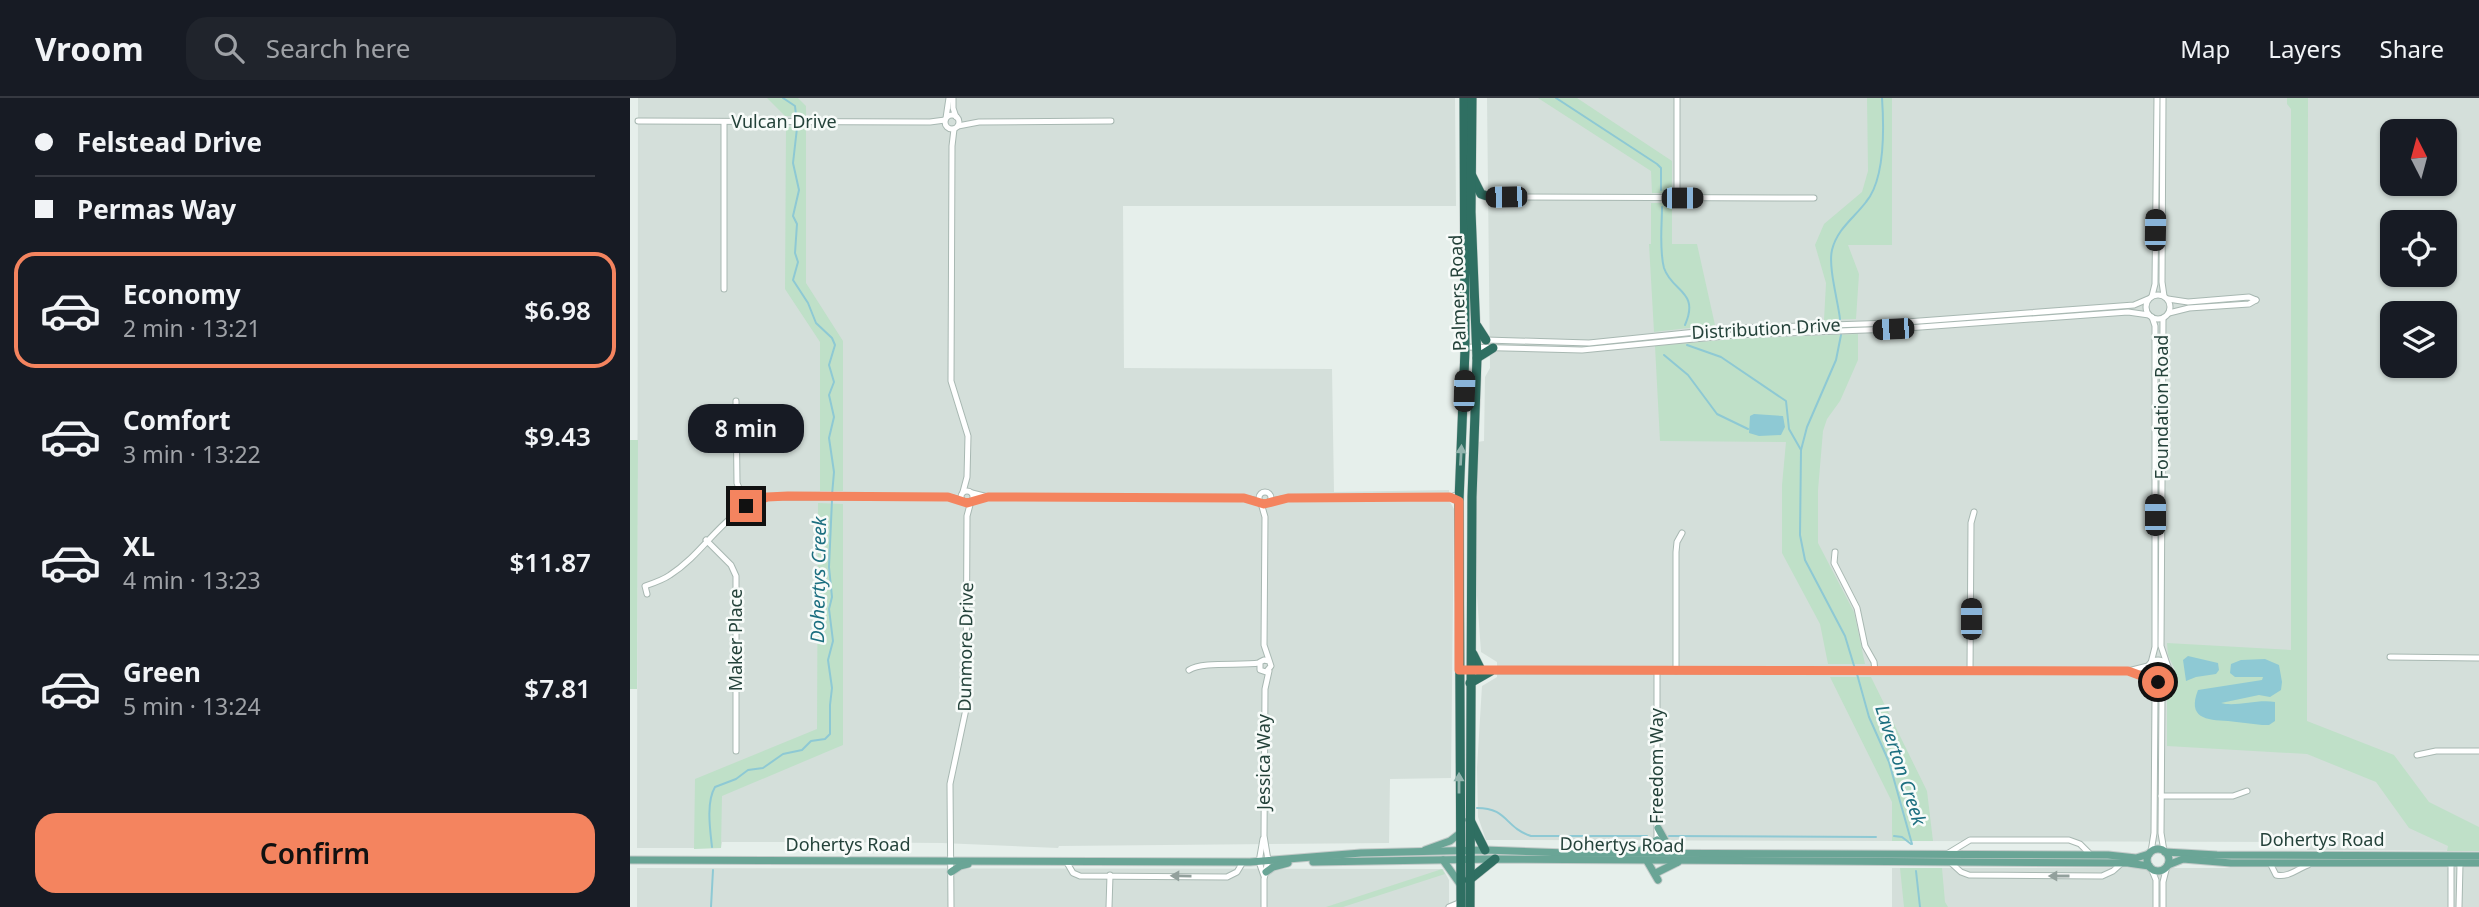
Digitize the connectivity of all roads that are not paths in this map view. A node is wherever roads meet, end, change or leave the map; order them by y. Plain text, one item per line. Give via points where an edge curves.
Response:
1 (951, 98) edge
2 (1464, 98) edge
3 (1472, 98) edge
4 (1678, 98) edge
5 (2157, 98) edge
6 (2163, 98) edge
7 (956, 117) junction
8 (638, 121) dead end
9 (1111, 121) dead end
10 (724, 122) junction
11 (979, 122) junction
12 (950, 124) junction
13 (1471, 175) junction
14 (1467, 197) junction
15 (1490, 197) junction
16 (1677, 198) junction
17 (1814, 198) dead end
18 (1471, 212) junction
19 (724, 289) dead end
20 (2150, 298) junction
21 (2166, 298) junction
22 (2166, 315) junction
23 (2150, 316) junction
24 (2025, 318) junction
25 (1543, 342) junction
26 (1465, 344) junction
27 (1483, 344) junction
28 (1556, 346) junction
29 (1542, 349) junction
30 (1477, 358) junction
31 (2158, 386) junction
32 (736, 401) dead end
33 (2158, 436) junction
34 (967, 477) junction
35 (1260, 493) junction
36 (1269, 493) junction
37 (963, 497) junction
38 (972, 497) junction
39 (1456, 497) junction
40 (1244, 498) junction
41 (1288, 498) junction
42 (1270, 501) junction
43 (1260, 502) junction
44 (746, 506) junction
45 (1974, 512) dead end
46 (967, 516) junction
47 (1265, 517) junction
48 (1682, 533) dead end
49 (706, 540) junction
50 (1835, 552) dead end
51 (648, 594) dead end
52 (1264, 645) junction
53 (2389, 657) dead end
54 (2479, 658) edge
55 (1269, 661) junction
56 (1259, 662) junction
57 (2167, 664) junction
58 (1241, 665) junction
59 (2149, 665) junction
60 (1189, 670) dead end
61 (1459, 670) junction
62 (1476, 670) junction
63 (1260, 671) junction
64 (1269, 671) junction
65 (1491, 671) junction
66 (1657, 671) junction
67 (1676, 671) junction
68 (1875, 671) junction
69 (1970, 671) junction
70 (2128, 671) junction
71 (2150, 679) junction
72 (2165, 680) junction
73 (1470, 683) junction
74 (1265, 689) junction
75 (2154, 726) junction
76 (2162, 726) junction
77 (736, 751) dead end
78 (2479, 751) edge
79 (2417, 755) dead end
80 (2247, 791) dead end
81 (2161, 796) junction
82 (1470, 819) junction
83 (1658, 828) junction
84 (1459, 834) junction
85 (1264, 836) junction
86 (1657, 840) junction
87 (1486, 850) junction
88 (1418, 852) junction
89 (2165, 852) junction
90 (1634, 853) junction
91 (1672, 853) junction
92 (2150, 853) junction
93 (1464, 855) junction
94 (2091, 855) junction
95 (2455, 856) junction
96 (2479, 856) edge
97 (1657, 857) junction
98 (1948, 857) junction
99 (1495, 859) junction
100 (2351, 859) junction
101 (630, 860) edge
102 (951, 860) junction
103 (1259, 860) junction
104 (1268, 860) junction
105 (1295, 860) junction
106 (1443, 860) junction
107 (1021, 861) junction
108 (1066, 861) junction
109 (1647, 861) junction
110 (1679, 861) junction
111 (1216, 862) junction
112 (1243, 862) junction
113 (1307, 862) junction
114 (2315, 862) junction
115 (2123, 863) junction
116 (2269, 863) junction
117 (2479, 863) edge
118 (2451, 864) junction
119 (2460, 864) junction
120 (2167, 865) junction
121 (2150, 867) junction
122 (951, 872) junction
123 (1110, 875) junction
124 (1265, 875) junction
125 (1465, 882) junction
126 (1464, 905) edge
127 (2451, 906) edge
128 (2459, 906) edge
129 (951, 907) edge
130 (1109, 907) edge
131 (1264, 907) edge
132 (1449, 907) edge
133 (2156, 907) edge
134 (2163, 907) edge

1 - 7 street, Dunmore Drive
1 - 12 street, Dunmore Drive
2 - 14 highway, Palmers Road
3 - 13 highway, Palmers Road
4 - 16 street
5 - 20 street via 2155,284
6 - 21 street via 2162,282
7 - 11 street
7 - 12 street, Dunmore Drive
7 - 12 street
8 - 10 street, Vulcan Drive
9 - 11 street
10 - 12 street, Vulcan Drive
10 - 19 street
11 - 12 street
12 - 34 street, Dunmore Drive via 951,381 968,436
13 - 14 highway, Palmers Road
13 - 15 highway via 1481,194
14 - 15 street
14 - 18 highway, Palmers Road
14 - 26 highway, Palmers Road
15 - 16 street
15 - 18 highway
16 - 17 street
18 - 27 highway, Palmers Road via 1476,324
20 - 21 street
20 - 23 street via 2146,307
20 - 24 street, Distribution Drive via 2134,305
21 - 22 street via 2170,306
21 - 22 street via 2188,302 2256,300
22 - 23 street
22 - 31 street, Foundation Road
23 - 24 street, Distribution Drive via 2128,312
23 - 31 street, Foundation Road via 2155,326
24 - 28 street, Distribution Drive
25 - 27 street, Distribution Drive
25 - 28 street, Distribution Drive
25 - 29 street
26 - 27 street, Distribution Drive
39 -> 26 highway, Palmers Road
27 - 29 street, Distribution Drive
27 - 30 highway, Palmers Road
27 - 30 highway
28 - 29 street, Distribution Drive
30 - 62 highway, Palmers Road via 1471,649
31 - 33 street, Foundation Road
32 - 44 street via 737,482
33 - 57 street, Foundation Road via 2161,646
33 - 59 street, Foundation Road via 2155,648
34 - 37 street, Dunmore Drive
34 - 38 street, Dunmore Drive
35 - 36 street
35 - 40 street
35 - 43 street
36 - 41 street
36 - 42 street
37 - 38 street
37 - 38 street
37 - 44 street via 776,496
37 - 46 street, Dunmore Drive
38 - 40 street
38 - 46 street, Dunmore Drive
39 - 41 street
39 - 61 highway, Palmers Road
40 - 43 street
41 - 42 street
42 - 43 street
42 - 47 street
43 - 47 street
44 - 49 street
45 - 69 street
46 - 102 street, Dunmore Drive via 967,709 950,784
47 - 52 street
48 - 67 street via 1676,552
49 - 51 street via 672,574 645,586
49 - 77 street, Maker Place via 736,576
50 - 68 street via 1834,563 1857,608
52 - 55 street
52 - 56 street
53 - 54 street
55 - 56 street
55 - 64 street
56 - 58 street
56 - 63 street
57 - 59 street via 2161,660
57 - 72 street
58 - 60 street
58 - 63 street
59 - 70 street
59 - 71 street
61 - 62 street
84 -> 61 highway, Palmers Road
62 - 65 street
62 - 73 highway, Palmers Road
63 - 64 street
63 - 74 street, Jessica Way
64 - 74 street, Jessica Way
65 - 66 street
65 - 73 highway
66 - 67 street
66 - 83 street, Freedom Way
67 - 68 street
68 - 69 street
69 - 70 street
70 - 71 street
71 - 72 street
71 - 75 street
72 - 76 street
73 - 82 highway, Palmers Road
74 - 85 street, Jessica Way
75 - 76 street
75 - 92 street
76 - 81 street
78 - 79 street
80 - 81 street via 2233,796
81 - 89 street
82 - 87 highway
82 - 93 highway, Palmers Road
83 - 86 street, Freedom Way
83 - 91 main road
84 - 88 main road
84 - 93 highway, Palmers Road
85 - 103 street, Jessica Way
85 - 104 street, Jessica Way
86 - 90 main road
86 - 97 street, Freedom Way
87 - 90 main road, Dohertys Road
87 - 93 main road, Dohertys Road
88 - 93 main road, Dohertys Road
88 - 105 main road, Dohertys Road
89 - 92 main road
89 - 100 main road, Dohertys Road
89 - 120 main road
90 - 97 main road, Dohertys Road
91 - 97 main road, Dohertys Road
91 - 98 main road, Dohertys Road
92 - 94 main road, Dohertys Road via 2136,858
92 - 121 main road
93 - 99 main road, Dohertys Road
93 - 106 main road, Dohertys Road
93 - 125 highway, Palmers Road
94 - 98 main road, Dohertys Road
94 - 98 street, Dohertys Road via 2076,841 1970,840
95 - 96 main road, Dohertys Road
95 - 100 main road, Dohertys Road
95 - 118 main road
95 - 119 main road
97 - 109 main road, Dohertys Road
97 - 110 main road, Dohertys Road
98 - 110 main road, Dohertys Road
98 - 115 main road, Dohertys Road
115 -> 98 street, Dohertys Road via 2102,876 1969,875
99 - 109 main road, Dohertys Road
99 - 125 highway
100 - 114 main road, Dohertys Road
100 - 118 main road, Dohertys Road
101 - 102 main road, Dohertys Road
102 - 107 main road, Dohertys Road
102 - 122 street, Dunmore Drive
103 - 104 main road, Dohertys Road
103 - 111 main road, Dohertys Road
103 - 112 main road, Dohertys Road
103 - 124 street
104 - 105 main road, Dohertys Road
104 - 124 street, Jessica Way
105 - 113 main road, Dohertys Road
106 - 113 main road, Dohertys Road
106 - 125 main road
107 - 108 main road, Dohertys Road
107 - 122 main road via 969,864
108 - 111 main road, Dohertys Road
108 - 123 street, Dohertys Road via 1076,876
109 - 110 main road via 1658,876
111 - 112 main road, Dohertys Road
112 -> 123 street, Dohertys Road via 1227,877
113 - 124 main road via 1282,864
114 - 116 main road, Dohertys Road
114 - 116 street, Dohertys Road via 2280,877
115 - 121 main road, Dohertys Road
116 - 120 main road, Dohertys Road via 2183,859
117 - 119 main road, Dohertys Road
118 - 119 main road, Dohertys Road
118 - 127 street
119 - 128 street
120 - 121 main road via 2159,871
120 - 134 street
121 - 133 street via 2157,880
122 - 129 street, Dunmore Drive
123 - 130 street
124 - 131 street
125 - 126 highway, Palmers Road
126 - 132 street
127 - 128 street

